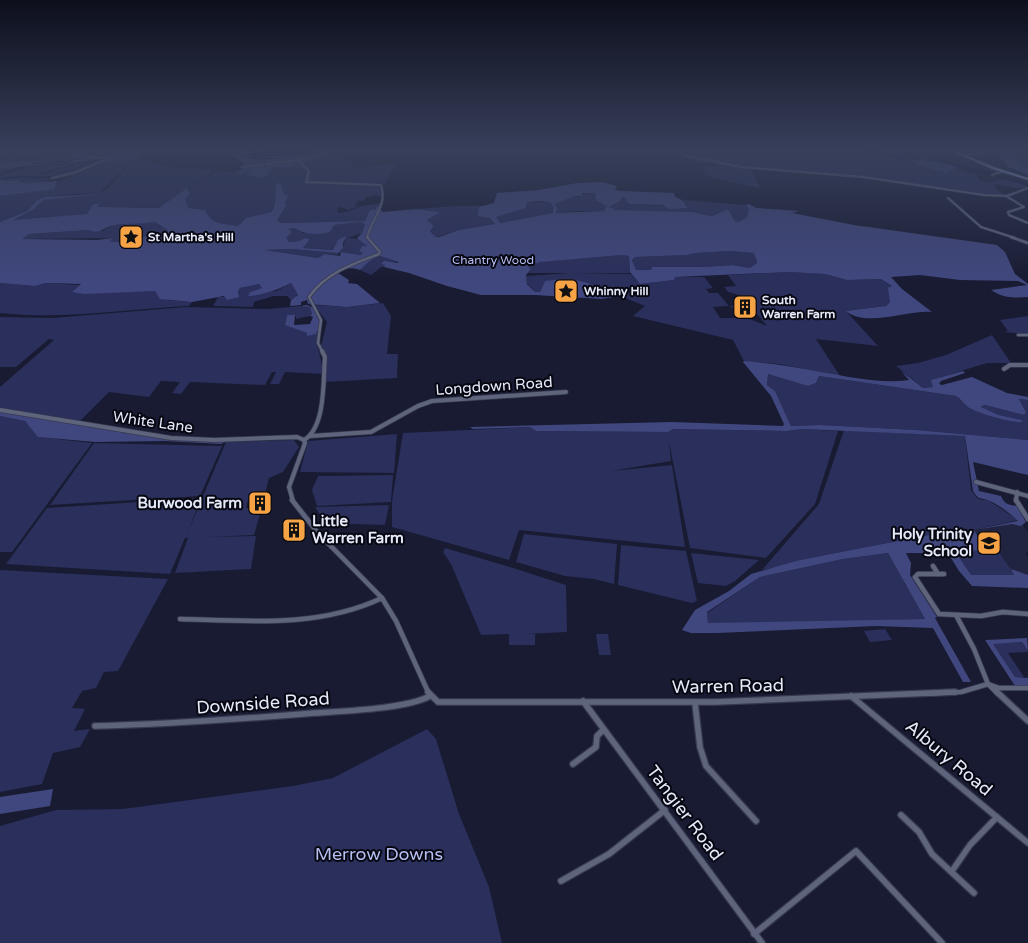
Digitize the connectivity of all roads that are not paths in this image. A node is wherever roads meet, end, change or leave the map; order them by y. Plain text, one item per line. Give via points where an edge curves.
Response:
1 (382, 194) edge
2 (974, 194) edge
3 (1011, 194) edge
4 (1006, 196) junction
5 (948, 198) dead end
6 (1024, 207) junction
7 (1028, 208) edge
8 (1028, 223) edge
9 (1028, 243) edge
10 (1018, 335) dead end
11 (1028, 335) edge
12 (1028, 365) edge
13 (1004, 369) dead end
14 (566, 392) dead end
15 (0, 410) edge
16 (311, 436) junction
17 (304, 440) junction
18 (976, 482) dead end
19 (1017, 492) junction
20 (1028, 496) edge
21 (1028, 519) edge
22 (933, 566) dead end
23 (938, 574) junction
24 (944, 574) dead end
25 (382, 598) junction
26 (1028, 614) edge
27 (956, 615) junction
28 (180, 619) dead end
29 (988, 684) junction
30 (1028, 688) edge
31 (851, 695) junction
32 (430, 696) junction
33 (584, 700) junction
34 (694, 703) junction
35 (1028, 721) edge
36 (95, 726) dead end
37 (604, 730) junction
38 (573, 764) dead end
39 (665, 810) junction
40 (901, 815) dead end
41 (997, 817) junction
42 (756, 821) dead end
43 (1028, 843) edge
44 (952, 871) junction
45 (561, 881) dead end
46 (974, 893) dead end
47 (754, 934) junction
48 (762, 943) edge
49 (942, 943) edge

1 - 16 street via 383,207 377,213 367,238 379,254 341,268 309,297 321,320 318,342 326,357 320,417
2 - 4 street
3 - 4 street
4 - 6 street
5 - 9 street via 981,227
6 - 7 street
6 - 8 street via 1008,214
10 - 11 street
12 - 13 street via 1010,365
14 - 16 street, Longdown Road via 432,401 371,432
15 - 17 street, White Lane via 171,438 297,437
16 - 17 street
17 - 25 street via 289,487 291,499 318,533
18 - 19 street
19 - 20 street
19 - 21 street via 1016,501
22 - 23 street
23 - 24 street
23 - 27 street via 918,574 915,577 937,612
25 - 28 street via 364,608 297,620
25 - 32 street via 396,620
26 - 27 street
27 - 29 street
29 - 30 street via 998,688
29 - 31 street, Warren Road via 961,692
29 - 35 street
31 - 34 street, Warren Road
31 - 41 street, Albury Road
32 - 33 street, Warren Road via 433,700 448,703
32 - 36 street, Downside Road via 420,702 348,711
33 - 34 street, Warren Road
33 - 37 street, Tangier Road
34 - 42 street via 706,766
37 - 38 street via 596,736 596,747
37 - 39 street, Tangier Road
39 - 45 street via 609,854
39 - 47 street, Tangier Road
40 - 44 street via 919,832 932,854
41 - 43 street, Albury Road
41 - 44 street via 970,845
44 - 46 street
47 - 48 street, Tangier Road
47 - 49 street via 856,851

